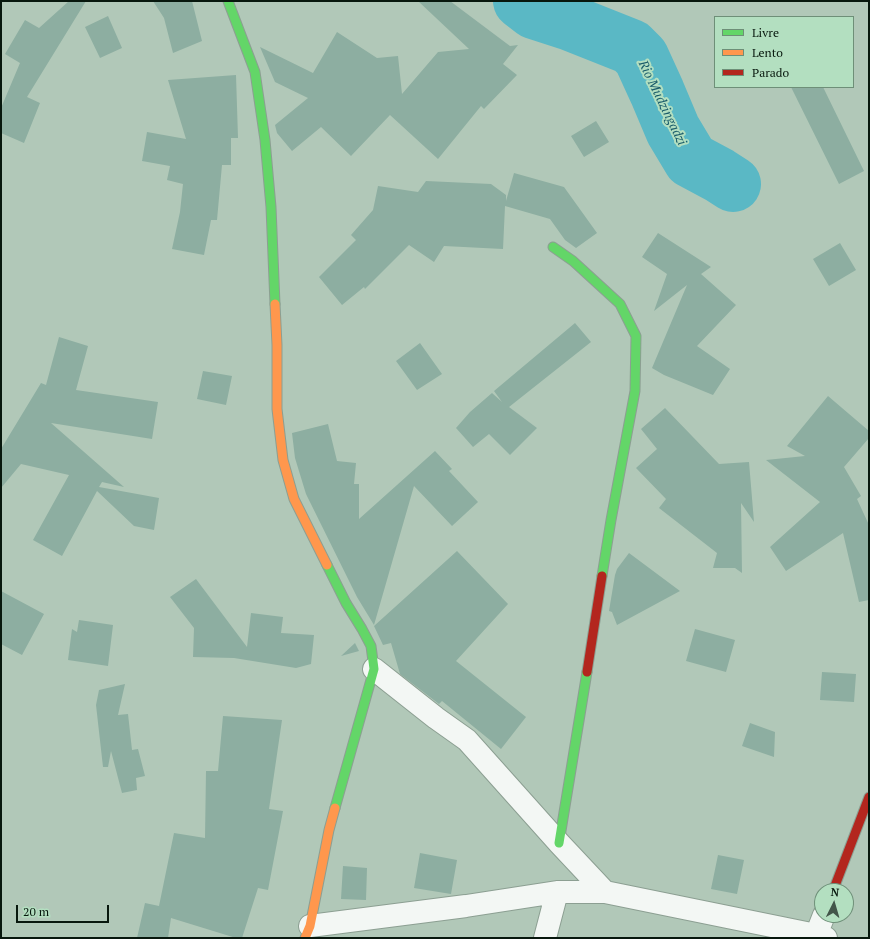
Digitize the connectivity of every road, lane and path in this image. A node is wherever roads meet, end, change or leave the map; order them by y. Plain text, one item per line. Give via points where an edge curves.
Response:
1 (228, 1) edge
2 (553, 247) dead end
3 (374, 669) junction
4 (869, 798) edge
5 (559, 843) junction
6 (836, 883) edge
7 (557, 892) junction
8 (605, 892) junction
9 (820, 931) edge
10 (308, 932) edge
11 (545, 938) edge

1 - 3 street via 255,72 265,140 277,346 277,409 283,460 294,499 370,646
2 - 5 street via 574,261 620,304 636,336 635,391 611,520
3 - 5 street via 467,740
3 - 10 street via 329,830
4 - 6 street
5 - 8 street
7 - 8 street
7 - 10 street
7 - 11 street
8 - 9 street

